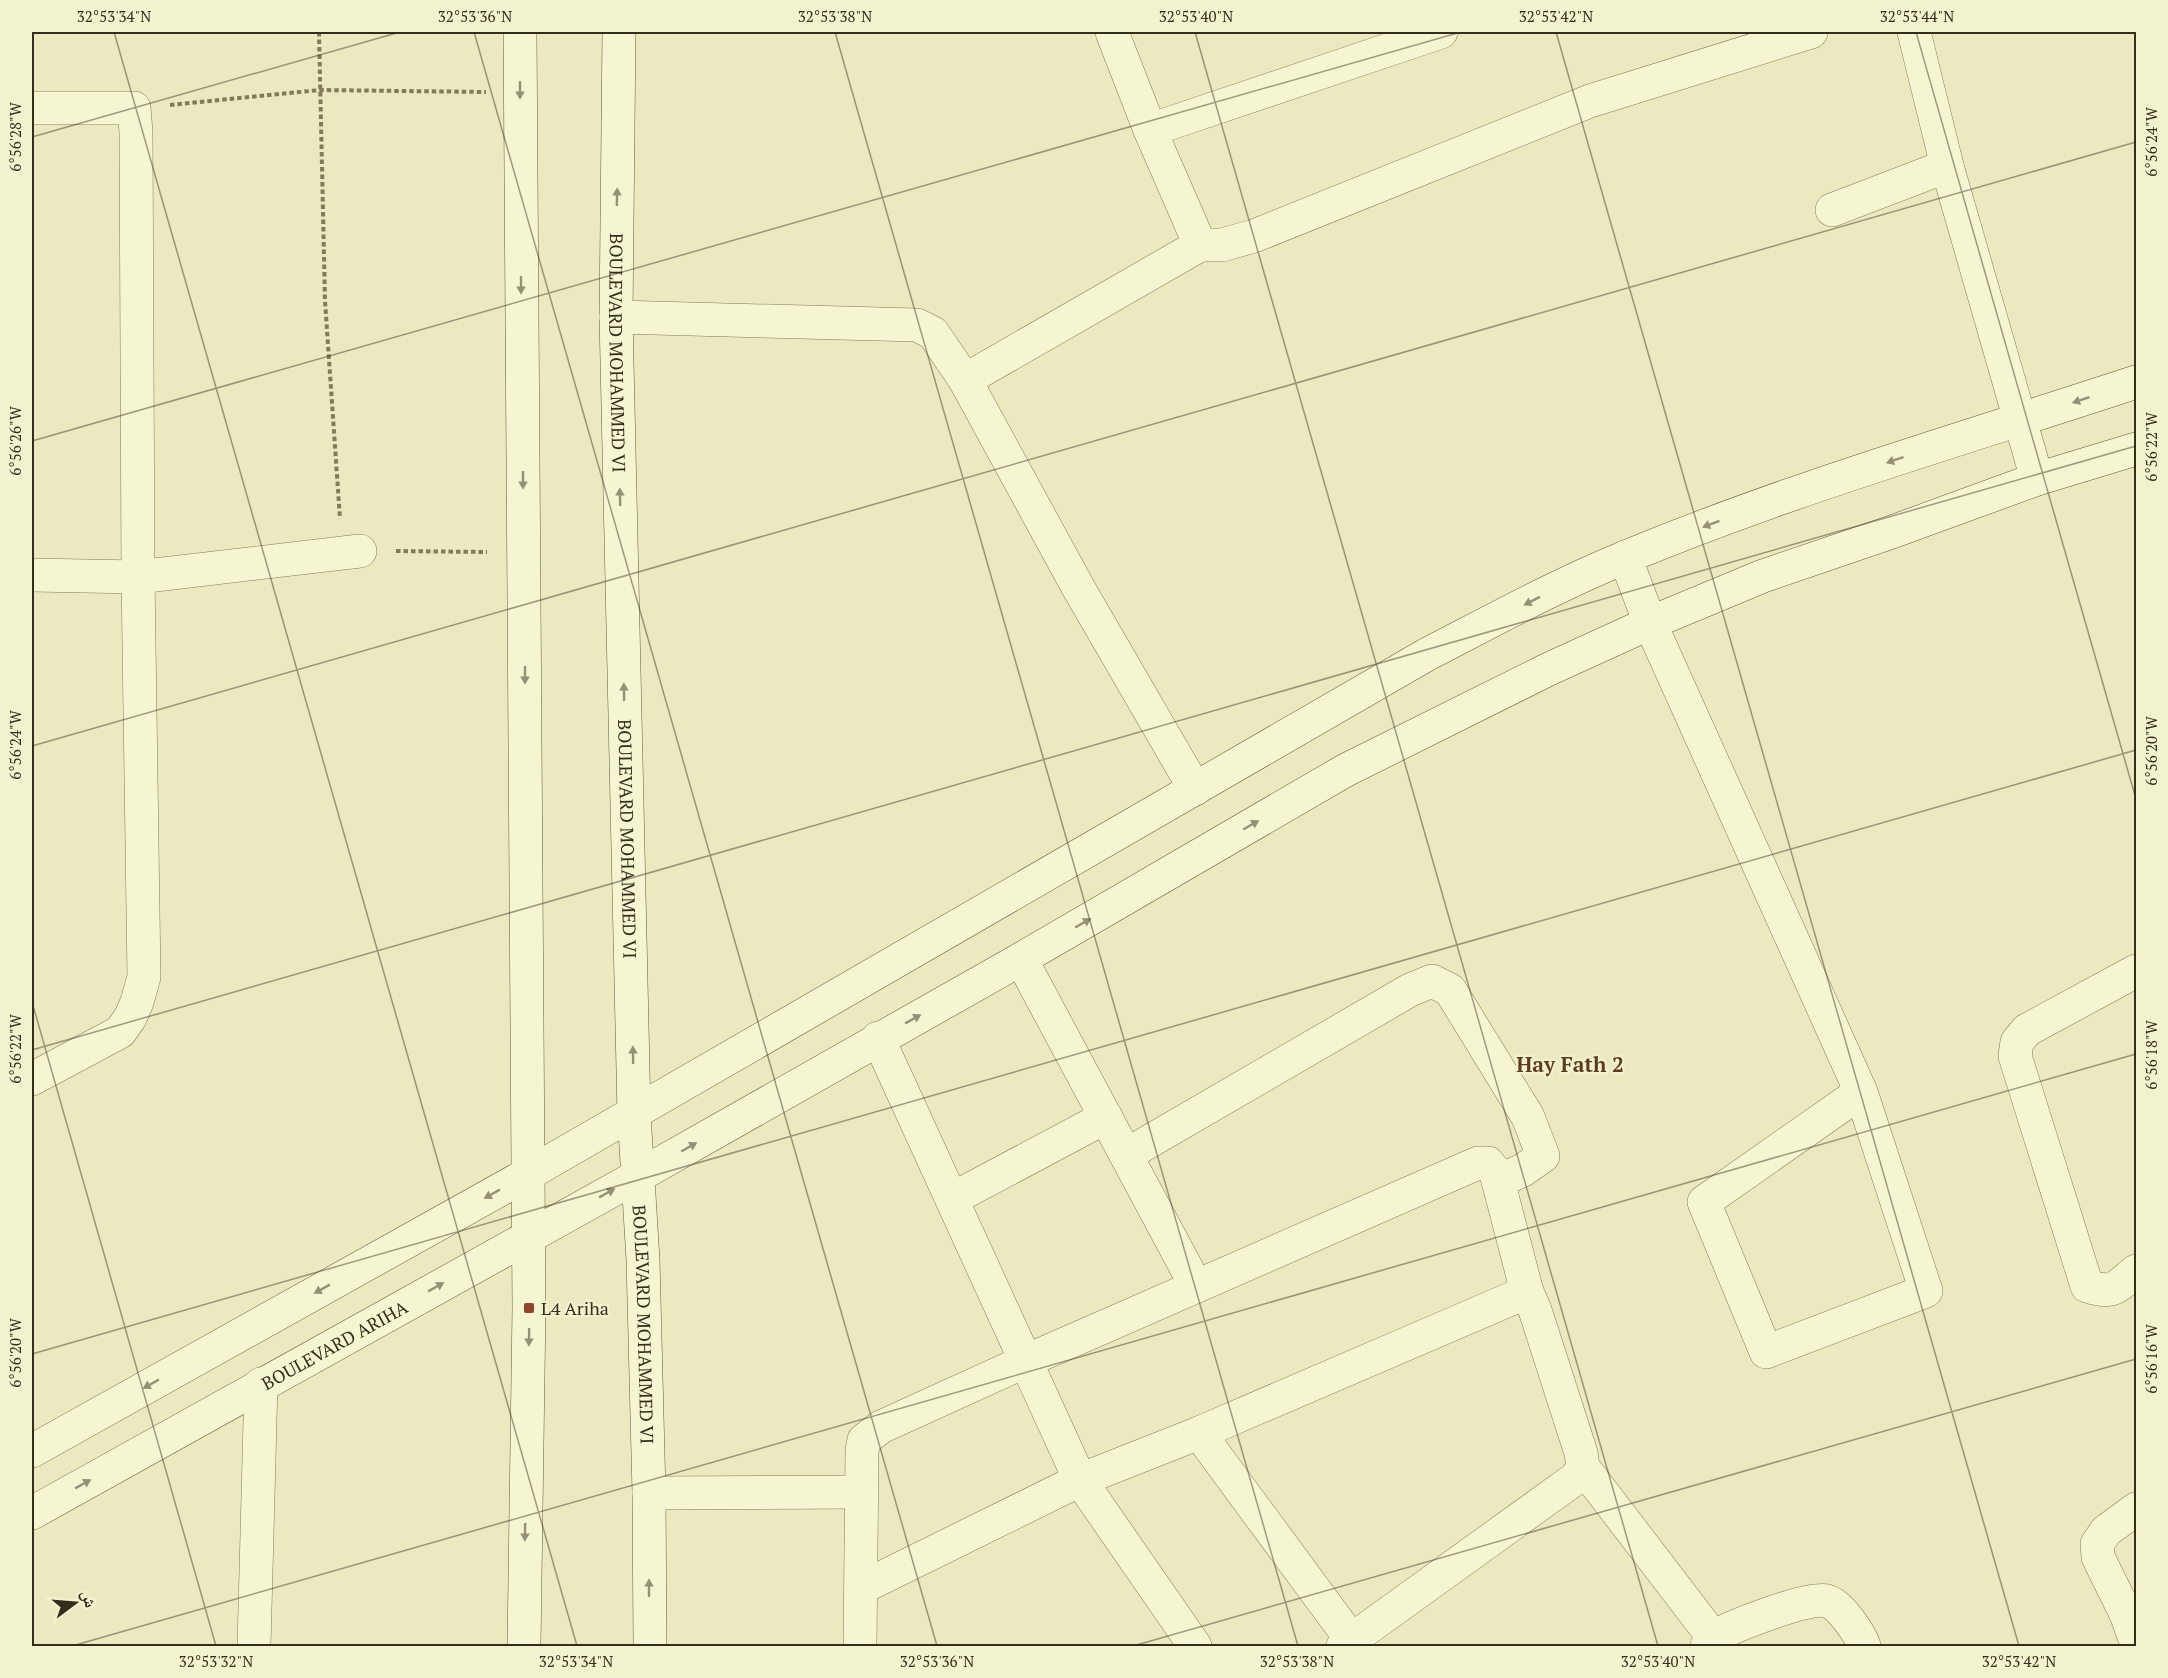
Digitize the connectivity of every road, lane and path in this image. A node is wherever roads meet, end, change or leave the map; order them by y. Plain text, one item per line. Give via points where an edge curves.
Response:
1 (319, 32) edge
2 (520, 32) edge
3 (619, 32) edge
4 (1112, 32) edge
5 (1441, 32) edge
6 (1811, 32) edge
7 (1914, 32) edge
8 (320, 90) junction
9 (520, 92) junction
10 (32, 108) edge
11 (134, 108) junction
12 (1150, 130) junction
13 (1947, 166) junction
14 (1832, 210) dead end
15 (1200, 245) junction
16 (616, 317) junction
17 (965, 380) junction
18 (2136, 382) edge
19 (2019, 420) junction
20 (2136, 449) edge
21 (2037, 479) junction
22 (360, 550) junction
23 (524, 553) junction
24 (1625, 557) junction
25 (32, 575) edge
26 (138, 577) junction
27 (1650, 623) junction
28 (1195, 789) junction
29 (1021, 959) junction
30 (2136, 970) edge
31 (878, 1038) junction
32 (32, 1079) edge
33 (1861, 1092) junction
34 (634, 1114) junction
35 (1106, 1117) junction
36 (1126, 1155) junction
37 (1496, 1173) junction
38 (528, 1174) junction
39 (638, 1176) junction
40 (952, 1200) junction
41 (529, 1236) junction
42 (2136, 1271) edge
43 (1197, 1286) junction
44 (1527, 1293) junction
45 (1026, 1361) junction
46 (261, 1384) junction
47 (1199, 1433) junction
48 (32, 1451) edge
49 (1583, 1467) junction
50 (1080, 1480) junction
51 (861, 1492) junction
52 (649, 1493) junction
53 (2136, 1509) edge
54 (32, 1513) edge
55 (861, 1588) junction
56 (2134, 1629) edge
57 (1710, 1642) edge
58 (1350, 1645) edge
59 (254, 1647) edge
60 (524, 1647) edge
61 (650, 1647) edge
62 (860, 1647) edge
63 (1195, 1647) edge
64 (1864, 1647) edge

1 - 8 path
2 -> 9 street
16 -> 3 street, BOULEVARD MOHAMMED VI
4 - 12 street
5 - 12 street
6 - 15 street via 1590,101 1254,236 1222,245
7 - 13 street
8 - 9 path
8 - 11 path
8 - 22 path via 325,301 339,515 348,537
9 -> 23 street
10 - 11 street
11 - 26 street
12 - 15 street
13 - 14 street
13 - 19 street
15 - 17 street
16 - 17 street via 917,325 933,333
34 -> 16 street, BOULEVARD MOHAMMED VI
17 - 28 street via 1078,589
18 -> 19 street
19 - 21 street
19 -> 24 street via 1770,502
20 - 21 street, BOULEVARD ARIHA
21 - 27 street, BOULEVARD ARIHA via 1763,576
22 - 23 path
22 - 26 street
23 -> 38 street
24 - 27 street
24 -> 28 street via 1426,655
25 - 26 street
26 - 32 street via 144,977 137,1002 120,1032
29 -> 27 street, BOULEVARD ARIHA via 1346,770
27 - 33 street
28 - 34 street
31 -> 29 street, BOULEVARD ARIHA
29 - 35 street
30 - 42 street via 2027,1030 2017,1042 2015,1056 2088,1286 2113,1290
39 -> 31 street, BOULEVARD ARIHA
31 - 40 street
33 - 33 street via 1704,1202 1766,1352 1926,1292
34 - 38 street
34 - 39 street, BOULEVARD MOHAMMED VI
35 - 36 street
35 - 40 street
36 - 37 street via 1410,990 1432,981 1450,990 1528,1117 1543,1156 1508,1177
36 - 43 street
37 - 43 street via 1488,1163 1478,1163
37 - 44 street
38 - 41 street
38 -> 48 street
41 -> 39 street, BOULEVARD ARIHA
39 - 52 street, BOULEVARD MOHAMMED VI
40 - 45 street
46 -> 41 street, BOULEVARD ARIHA
41 -> 60 street
43 - 45 street
44 - 47 street
44 - 49 street
45 - 50 street
45 - 51 street via 881,1427 864,1440
54 -> 46 street, BOULEVARD ARIHA
46 - 59 street
47 - 50 street
47 - 58 street
49 - 57 street
49 - 58 street via 1576,1478
50 - 55 street
50 - 63 street
51 - 52 street
51 - 55 street
61 -> 52 street, BOULEVARD MOHAMMED VI
53 - 56 street via 2106,1531 2097,1544 2098,1557
55 - 62 street
57 - 64 street via 1800,1604 1824,1600 1838,1605

